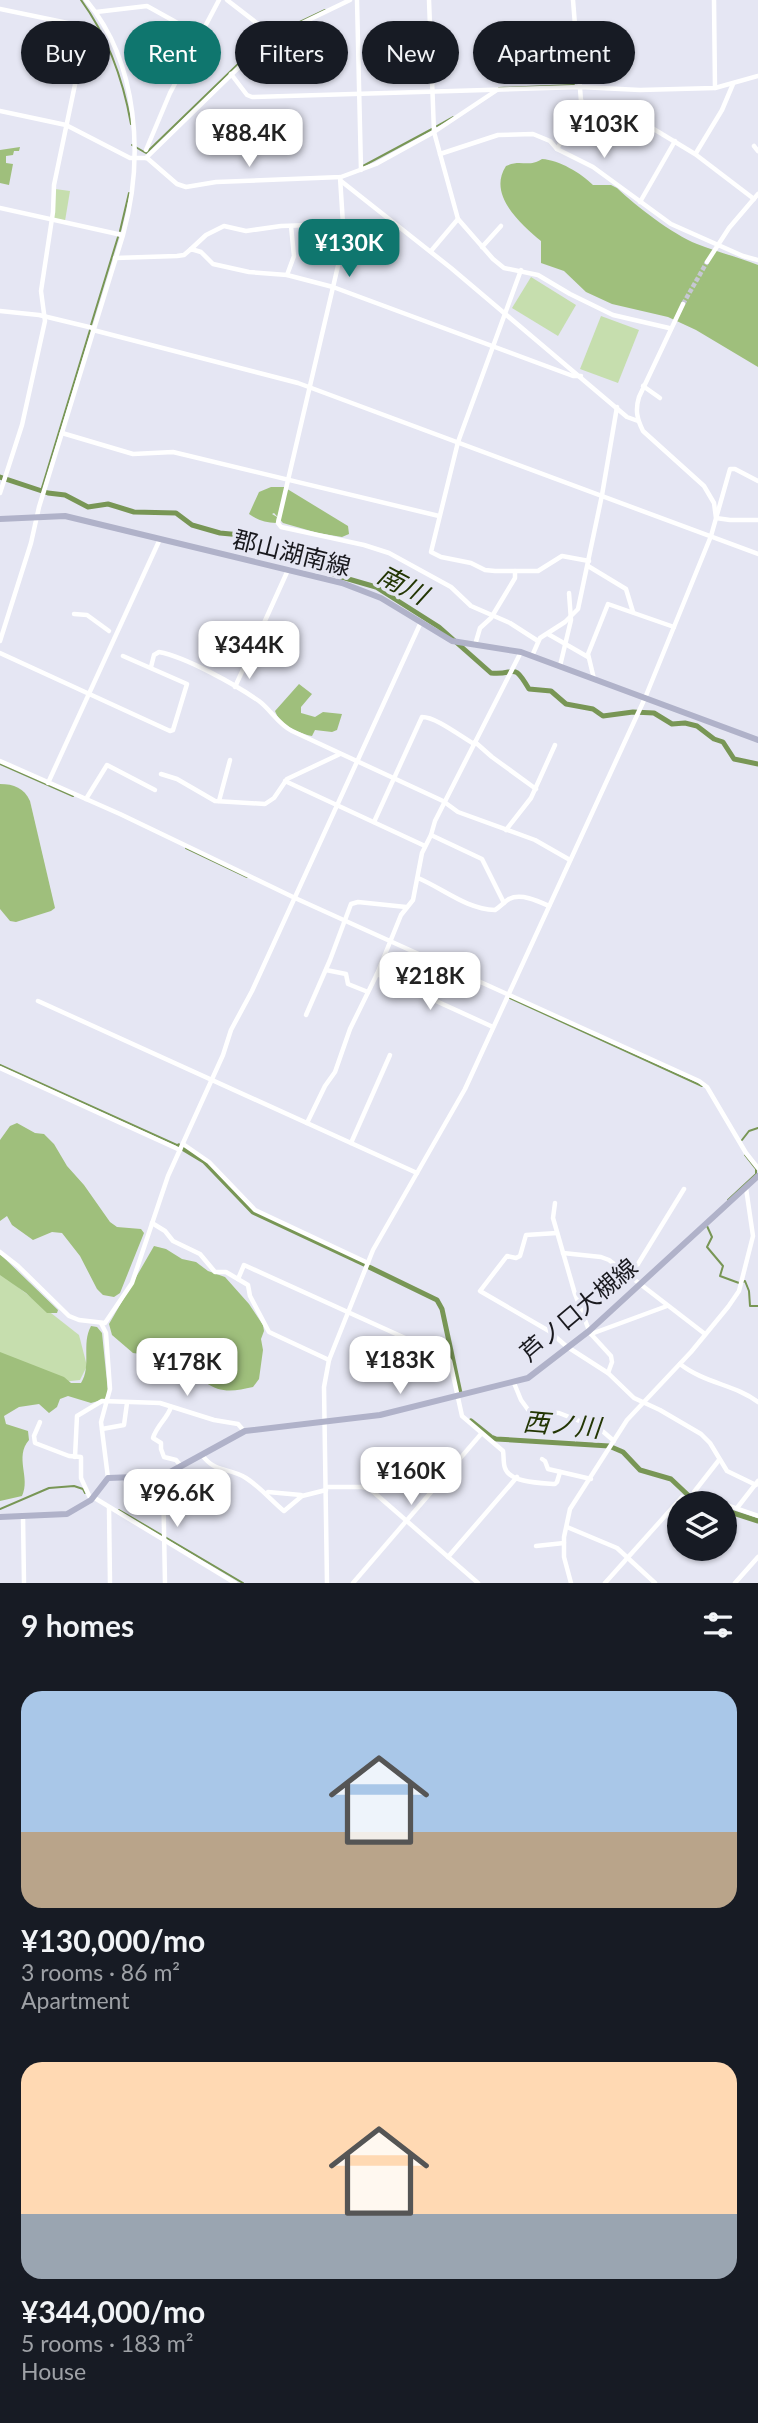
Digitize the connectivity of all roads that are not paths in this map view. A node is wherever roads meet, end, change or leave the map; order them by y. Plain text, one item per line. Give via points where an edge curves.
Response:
1 (86, 0) edge
2 (219, 0) edge
3 (227, 0) edge
4 (350, 0) edge
5 (357, 0) edge
6 (429, 0) edge
7 (573, 0) edge
8 (714, 0) edge
9 (0, 9) edge
10 (96, 12) junction
11 (174, 21) edge
12 (208, 21) edge
13 (254, 21) edge
14 (306, 21) edge
15 (235, 71) edge
16 (231, 75) junction
17 (758, 76) edge
18 (733, 83) junction
19 (175, 84) edge
20 (580, 87) junction
21 (715, 88) junction
22 (497, 90) junction
23 (432, 92) junction
24 (359, 94) junction
25 (581, 101) junction
26 (0, 111) edge
27 (66, 125) junction
28 (434, 132) junction
29 (675, 141) junction
30 (135, 143) junction
31 (754, 146) dead end
32 (556, 149) junction
33 (758, 151) edge
34 (440, 153) junction
35 (695, 153) junction
36 (147, 154) junction
37 (133, 158) junction
38 (361, 170) junction
39 (340, 179) junction
40 (756, 196) edge
41 (640, 202) junction
42 (0, 208) edge
43 (52, 219) junction
44 (458, 219) junction
45 (344, 224) junction
46 (291, 226) junction
47 (501, 226) dead end
48 (120, 234) junction
49 (717, 244) junction
50 (482, 247) junction
51 (191, 249) junction
52 (431, 251) junction
53 (115, 258) junction
54 (758, 260) edge
55 (707, 262) tunnel mouth
56 (521, 270) junction
57 (287, 275) junction
58 (333, 287) junction
59 (683, 304) tunnel mouth
60 (0, 310) edge
61 (505, 312) junction
62 (44, 317) junction
63 (669, 328) junction
64 (93, 329) junction
65 (493, 346) junction
66 (581, 376) junction
67 (309, 386) junction
68 (643, 386) junction
69 (660, 398) dead end
70 (617, 407) junction
71 (638, 421) junction
72 (62, 433) junction
73 (458, 442) junction
74 (286, 480) junction
75 (758, 481) edge
76 (0, 492) edge
77 (602, 495) junction
78 (38, 515) junction
79 (439, 516) junction
80 (716, 518) junction
81 (0, 519) edge
82 (758, 520) edge
83 (711, 536) junction
84 (160, 539) junction
85 (758, 554) edge
86 (588, 564) junction
87 (288, 570) junction
88 (515, 571) junction
89 (569, 593) dead end
90 (634, 612) junction
91 (74, 614) dead end
92 (492, 616) junction
93 (571, 618) junction
94 (421, 622) junction
95 (674, 627) junction
96 (109, 631) dead end
97 (547, 633) junction
98 (0, 641) edge
99 (538, 641) junction
100 (566, 642) junction
101 (475, 645) junction
102 (521, 652) junction
103 (0, 653) edge
104 (123, 656) dead end
105 (532, 656) junction
106 (588, 657) junction
107 (560, 666) junction
108 (151, 667) junction
109 (594, 679) junction
110 (235, 688) junction
111 (89, 695) junction
112 (645, 698) junction
113 (758, 740) edge
114 (475, 743) junction
115 (555, 745) dead end
116 (341, 753) junction
117 (230, 760) dead end
118 (0, 761) edge
119 (358, 761) junction
120 (162, 774) dead end
121 (393, 778) junction
122 (285, 781) junction
123 (48, 783) junction
124 (536, 789) junction
125 (155, 790) dead end
126 (86, 799) junction
127 (219, 801) junction
128 (444, 803) junction
129 (337, 806) junction
130 (374, 822) junction
131 (506, 830) junction
132 (431, 835) junction
133 (425, 846) junction
134 (570, 860) junction
135 (418, 878) junction
136 (295, 898) junction
137 (504, 903) junction
138 (549, 906) junction
139 (407, 907) junction
140 (345, 920) junction
141 (390, 941) junction
142 (326, 970) junction
143 (377, 974) junction
144 (368, 992) junction
145 (509, 995) junction
146 (38, 1001) dead end
147 (306, 1014) dead end
148 (494, 1027) junction
149 (390, 1055) dead end
150 (0, 1068) edge
151 (212, 1079) junction
152 (307, 1123) junction
153 (351, 1143) junction
154 (181, 1147) junction
155 (758, 1168) edge
156 (417, 1173) junction
157 (758, 1176) edge
158 (746, 1187) junction
159 (684, 1189) dead end
160 (555, 1203) dead end
161 (152, 1223) junction
162 (557, 1233) junction
163 (755, 1245) edge
164 (0, 1252) edge
165 (563, 1253) junction
166 (368, 1262) junction
167 (629, 1277) junction
168 (238, 1279) junction
169 (638, 1284) junction
170 (667, 1306) junction
171 (348, 1312) junction
172 (101, 1323) junction
173 (590, 1333) junction
174 (705, 1334) junction
175 (569, 1348) junction
176 (329, 1360) junction
177 (680, 1364) junction
178 (608, 1373) junction
179 (514, 1383) junction
180 (457, 1396) junction
181 (107, 1401) junction
182 (758, 1402) edge
183 (127, 1403) junction
184 (645, 1403) junction
185 (171, 1406) junction
186 (40, 1422) dead end
187 (325, 1422) junction
188 (102, 1429) junction
189 (244, 1432) junction
190 (481, 1434) junction
191 (612, 1445) junction
192 (202, 1455) junction
193 (75, 1457) junction
194 (542, 1459) dead end
195 (719, 1460) junction
196 (181, 1466) junction
197 (559, 1472) junction
198 (163, 1476) junction
199 (108, 1478) junction
200 (517, 1478) junction
201 (591, 1479) junction
202 (757, 1483) edge
203 (326, 1489) junction
204 (695, 1491) edge
205 (267, 1492) junction
206 (302, 1496) junction
207 (92, 1499) junction
208 (109, 1507) junction
209 (737, 1508) joint
210 (667, 1514) edge
211 (23, 1516) junction
212 (758, 1516) edge
213 (0, 1517) edge
214 (406, 1520) junction
215 (567, 1527) junction
216 (164, 1540) junction
217 (564, 1543) junction
218 (536, 1546) dead end
219 (447, 1557) junction
220 (758, 1557) edge
221 (628, 1559) junction
222 (24, 1583) edge
223 (110, 1583) edge
224 (165, 1583) edge
225 (235, 1583) edge
226 (327, 1583) edge
227 (353, 1583) edge
228 (475, 1583) edge
229 (571, 1583) edge
230 (605, 1583) edge
231 (655, 1583) edge
232 (735, 1583) edge

1 - 10 street
2 - 12 street
3 - 13 street
4 - 14 street
5 - 24 street
6 - 23 street
7 - 20 street
8 - 21 street
9 - 27 street via 87,27
10 - 11 street via 148,6
10 - 30 street via 124,78
15 - 16 street
16 - 24 street via 252,97
16 - 36 street
17 - 18 street
18 - 21 street
18 - 35 street
19 - 36 street
20 - 21 street
20 - 22 street
20 - 25 street
22 - 23 street
22 - 28 street
23 - 24 street
23 - 28 street
24 - 38 street
25 - 29 street
25 - 32 street
26 - 27 street
27 - 37 street
27 - 43 street
28 - 34 street
28 - 38 street
29 - 35 street
29 - 41 street
30 - 36 street
30 - 37 street
31 - 33 street
32 - 34 street via 533,134 501,134
32 - 41 street via 593,167
34 - 44 street
35 - 40 street
36 - 37 street
36 - 39 street via 177,184 186,187
37 - 48 street via 133,193
38 - 39 street
39 - 45 street
39 - 52 street
40 - 49 street
41 - 49 street via 671,224
42 - 43 street
43 - 48 street
43 - 62 street via 41,291
44 - 50 street
44 - 52 street
45 - 46 street
45 - 58 street
46 - 51 street via 246,231 224,226
46 - 57 street via 295,256
47 - 50 street
48 - 53 street
49 - 54 street
49 - 55 street
50 - 56 street via 501,266
51 - 53 street via 177,256
51 - 57 street via 213,264
52 - 61 street
53 - 64 street
56 - 61 street
56 - 63 street via 614,315
57 - 58 street
58 - 65 street
58 - 67 street
59 - 63 street
60 - 62 street
61 - 65 street
61 - 66 street
62 - 64 street
62 - 76 street via 22,425
63 - 68 street
64 - 67 street
64 - 72 street
65 - 66 street
65 - 73 street
66 - 70 street
67 - 73 street
67 - 74 street
68 - 69 street
68 - 71 street
70 - 71 street
70 - 77 street
71 - 80 street via 643,431 704,486
72 - 74 street via 133,454 173,452
72 - 78 street
73 - 77 street
73 - 79 street
74 - 79 street
74 - 92 street via 277,520 281,527 389,553
75 - 80 street via 730,469
77 - 83 street
77 - 86 street
78 - 81 main road, 郡山湖南線
78 - 84 main road, 郡山湖南線 via 65,516
78 - 98 street
79 - 88 street via 433,554 487,571
80 - 82 street
80 - 83 street
83 - 85 street
83 - 95 street
84 - 87 main road, 郡山湖南線
84 - 111 street
86 - 88 street via 564,556 541,570
86 - 90 street via 626,589
86 - 93 street via 578,610
87 - 94 main road, 郡山湖南線 via 368,592
87 - 110 street
88 - 92 street
89 - 93 street
90 - 95 street
90 - 106 street via 607,605
91 - 96 street via 87,615
92 - 99 street
92 - 101 street via 480,628
93 - 97 street
93 - 100 street
94 - 101 main road, 郡山湖南線 via 452,641
94 - 119 street
95 - 112 street
97 - 99 street
97 - 100 street
99 - 105 street
100 - 106 street
100 - 107 street
101 - 102 main road, 郡山湖南線
102 - 105 main road, 郡山湖南線
102 - 114 street
103 - 111 street
104 - 108 street
105 - 107 main road, 郡山湖南線
106 - 109 street
107 - 109 main road, 郡山湖南線
108 - 110 street via 155,653 169,654
108 - 111 street via 188,686 173,730
109 - 112 main road, 郡山湖南線
110 - 116 street via 260,702 284,727
111 - 123 street
112 - 113 main road, 郡山湖南線
112 - 134 street
114 - 121 street via 423,716
114 - 124 street
114 - 128 street
115 - 124 street
116 - 119 street
116 - 122 street
117 - 127 street
118 - 123 street
119 - 121 street
119 - 129 street
120 - 127 street
121 - 128 street
121 - 130 street
122 - 127 street via 267,804
122 - 129 street
123 - 126 street
124 - 131 street
125 - 126 street via 107,765
126 - 136 street
128 - 131 street
128 - 132 street
129 - 130 street
129 - 136 street
130 - 133 street
131 - 134 street via 545,844
132 - 133 street
132 - 137 street via 483,860
133 - 135 street
134 - 138 street
135 - 137 street via 470,905 492,910
135 - 139 street
136 - 140 street
136 - 151 street
137 - 138 street via 526,898
138 - 145 street
139 - 140 street via 352,902
139 - 141 street
140 - 141 street
140 - 142 street
141 - 143 street
141 - 145 street
142 - 144 street via 346,974 348,984
142 - 147 street
143 - 144 street
143 - 148 street
144 - 152 street via 335,1072
145 - 148 street
145 - 155 street via 703,1084
146 - 151 street
148 - 156 street
149 - 153 street
150 - 154 street
151 - 152 street
151 - 154 street
152 - 153 street
153 - 156 street
154 - 161 street
154 - 166 street via 204,1157 255,1210
156 - 166 street
157 - 158 main road, 芦ノ口大槻線
158 - 163 street
158 - 169 main road, 芦ノ口大槻線
159 - 167 street
160 - 162 street
161 - 168 street via 173,1241 201,1254 215,1272
161 - 172 street via 129,1289
162 - 165 street
162 - 175 street via 526,1235 519,1257 507,1256 480,1290 550,1331
163 - 174 street via 739,1291
164 - 172 street via 68,1316
165 - 167 street via 605,1258
165 - 173 street
166 - 171 street
167 - 169 street
168 - 171 street via 244,1265
168 - 176 street via 248,1285 269,1332
169 - 170 street
169 - 173 main road, 芦ノ口大槻線
170 - 173 street
170 - 174 street
171 - 176 street
171 - 180 street via 448,1357
172 - 181 street via 106,1333
173 - 175 main road, 芦ノ口大槻線
173 - 178 street via 611,1356
174 - 177 street
175 - 178 street
175 - 179 main road, 芦ノ口大槻線
176 - 187 street
177 - 182 street
177 - 184 street
178 - 184 street
179 - 180 main road, 芦ノ口大槻線
179 - 191 street via 529,1410 559,1413 600,1429
180 - 187 main road, 芦ノ口大槻線 via 380,1415
180 - 190 street via 461,1416
181 - 183 street
181 - 188 street
181 - 193 street via 77,1416
183 - 185 street
183 - 188 street via 124,1425
184 - 191 street via 627,1420
184 - 195 street via 701,1434
185 - 189 street via 238,1424
185 - 196 street via 153,1438 161,1443 164,1457
186 - 193 street via 35,1443
187 - 189 main road, 芦ノ口大槻線
187 - 203 street
188 - 199 street
189 - 192 main road, 芦ノ口大槻線
190 - 200 street via 503,1451 506,1471
190 - 214 street
191 - 201 street
192 - 196 main road, 芦ノ口大槻線
192 - 205 street via 210,1465 243,1476
193 - 207 street via 81,1457 81,1478
194 - 197 street via 547,1469
195 - 202 street via 732,1474
195 - 204 street
196 - 198 main road, 芦ノ口大槻線
197 - 200 street via 556,1484
197 - 201 street
198 - 199 main road, 芦ノ口大槻線
198 - 216 street
199 - 207 main road
200 - 219 street
201 - 215 street via 570,1509
202 - 209 street
203 - 206 street
203 - 214 street via 368,1488
203 - 226 street
205 - 206 street
205 - 206 street via 284,1511
207 - 208 street
207 - 211 main road via 67,1514
208 - 216 street
208 - 223 street
209 - 212 street
210 - 221 street
211 - 213 main road
211 - 222 street
214 - 219 street
214 - 227 street
215 - 217 street
215 - 221 street via 613,1546
216 - 224 street
216 - 225 street
217 - 218 street
217 - 229 street
219 - 228 street
220 - 232 street
221 - 230 street
221 - 231 street

